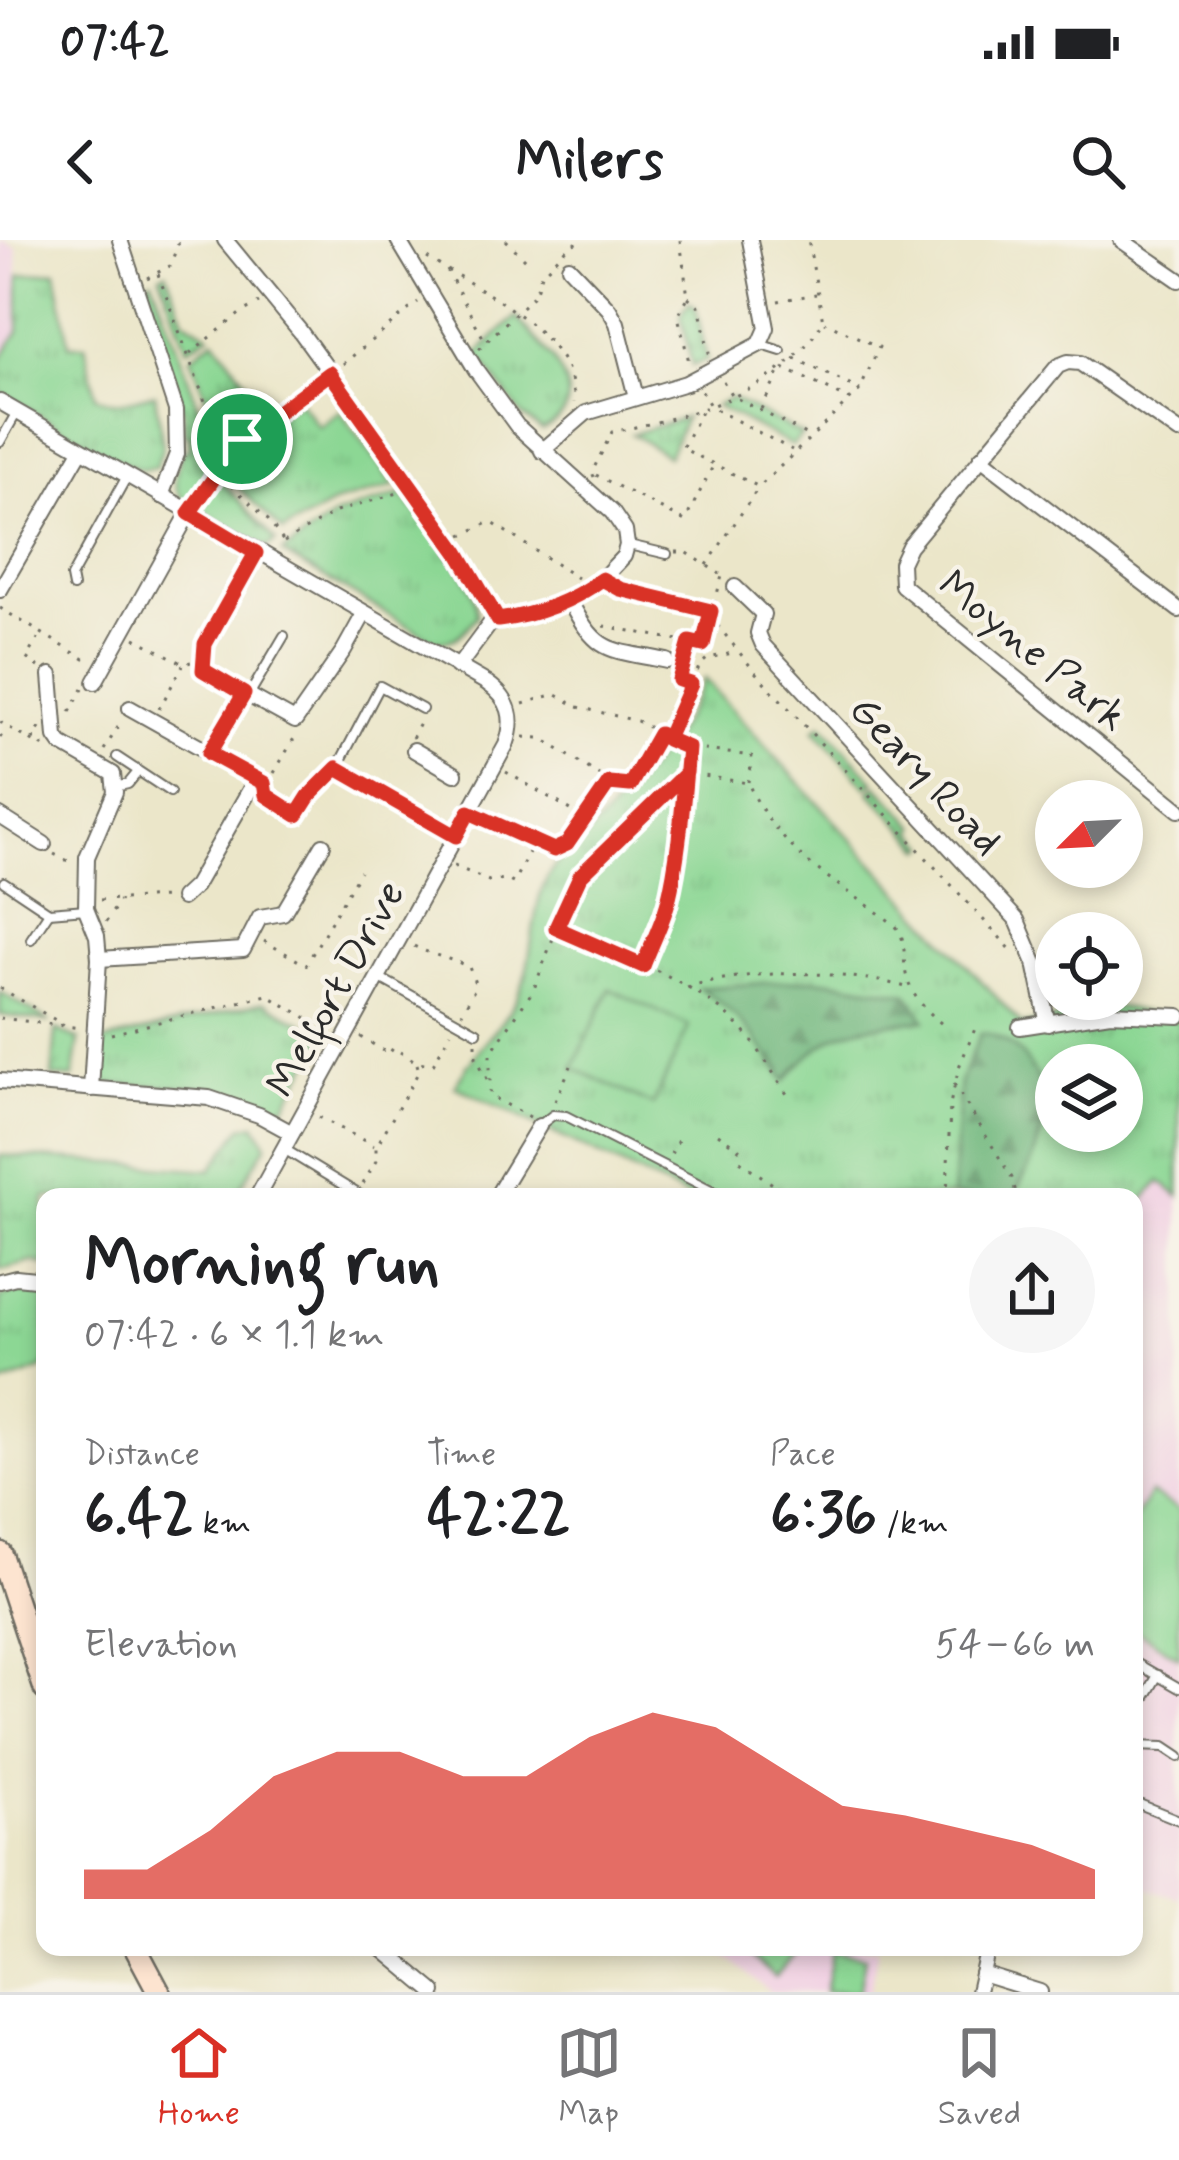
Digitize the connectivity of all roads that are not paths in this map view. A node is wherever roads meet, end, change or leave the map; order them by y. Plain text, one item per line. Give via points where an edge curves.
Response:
1 (120, 240) edge
2 (225, 240) edge
3 (399, 240) edge
4 (750, 240) edge
5 (1120, 240) edge
6 (569, 267) dead end
7 (1179, 280) edge
8 (760, 344) junction
9 (781, 351) road end
10 (636, 398) junction
11 (0, 402) edge
12 (17, 412) junction
13 (1179, 432) edge
14 (0, 442) edge
15 (81, 450) junction
16 (542, 451) junction
17 (981, 458) junction
18 (127, 478) junction
19 (161, 496) junction
20 (189, 513) junction
21 (626, 550) junction
22 (256, 553) junction
23 (667, 554) road end
24 (73, 587) dead end
25 (736, 587) road end
26 (0, 590) edge
27 (577, 597) junction
28 (1179, 610) edge
29 (364, 614) junction
30 (498, 620) junction
31 (284, 636) dead end
32 (667, 661) road end
33 (458, 667) junction
34 (51, 675) road end
35 (99, 676) road end
36 (247, 695) junction
37 (130, 708) road end
38 (422, 709) road end
39 (414, 750) road end
40 (117, 757) dead end
41 (137, 773) junction
42 (455, 774) dead end
43 (609, 783) road end
44 (115, 787) junction
45 (170, 792) dead end
46 (1179, 810) edge
47 (469, 812) junction
48 (0, 816) edge
49 (456, 836) junction
50 (44, 844) dead end
51 (322, 845) dead end
52 (4, 882) dead end
53 (182, 898) road end
54 (86, 905) junction
55 (49, 912) junction
56 (31, 939) dead end
57 (99, 959) junction
58 (380, 978) junction
59 (1179, 1016) edge
60 (1048, 1024) junction
61 (1020, 1027) dead end
62 (477, 1032) road end
63 (0, 1081) edge
64 (91, 1089) junction
65 (541, 1124) joint
66 (292, 1133) junction
67 (284, 1149) junction
68 (262, 1188) edge
69 (348, 1188) edge
70 (502, 1188) edge
71 (707, 1188) edge
72 (36, 1279) edge
73 (0, 1280) edge
74 (0, 1556) edge
75 (36, 1662) edge
76 (1143, 1667) edge
77 (1158, 1676) junction
78 (1179, 1688) edge
79 (1144, 1699) dead end
80 (1143, 1746) edge
81 (1179, 1757) edge
82 (1143, 1806) edge
83 (1179, 1820) edge
84 (140, 1956) edge
85 (388, 1956) edge
86 (986, 1956) edge
87 (982, 1974) junction
88 (415, 1986) edge
89 (159, 1992) edge
90 (434, 1992) edge
91 (978, 1992) edge
92 (1040, 1992) edge

1 - 19 street via 176,410 177,454
2 - 30 street via 414,488
3 - 16 street via 469,358
4 - 8 street via 766,328
5 - 7 street
6 - 10 street via 617,323
8 - 9 lane
8 - 10 street via 693,380
10 - 16 street via 586,413
11 - 12 street
12 - 14 lane
12 - 15 street
13 - 17 street via 1080,363 1067,362
15 - 18 street
15 - 26 street
16 - 21 street via 612,512
17 - 28 street
17 - 46 street, Moyne Park via 908,546 902,585
18 - 19 street
18 - 24 lane via 71,577
19 - 20 street
20 - 22 street
20 - 35 street
21 - 23 lane
21 - 27 street
22 - 29 street
22 - 36 street via 201,661 203,670
25 - 60 street, Geary Road via 764,614 763,645 1017,920
27 - 30 street
27 - 32 street via 591,640
29 - 33 street
29 - 36 street via 295,722
30 - 33 street
31 - 36 lane
33 - 47 street, Melfort Drive via 500,692 509,710 510,736
34 - 44 street via 61,744 113,774
37 - 53 street via 260,781
38 - 49 lane via 380,686 337,768
39 - 42 street
40 - 41 lane
41 - 44 lane
41 - 45 lane
43 - 47 lane via 561,848 547,849
44 - 54 street via 86,857
47 - 49 street, Melfort Drive
48 - 50 street
49 - 58 street, Melfort Drive
51 - 57 street via 284,914 260,917 243,950
52 - 55 lane
54 - 55 lane
54 - 57 street
55 - 56 lane
57 - 64 street
58 - 62 lane
58 - 66 street, Melfort Drive
59 - 60 street via 1110,1013
60 - 61 street
63 - 64 street
64 - 66 street via 209,1098
65 - 70 street
65 - 71 lane via 566,1116
66 - 67 street, Melfort Drive
67 - 68 street, Melfort Drive
67 - 69 lane
72 - 73 street
74 - 75 street
76 - 77 lane
77 - 78 lane
77 - 79 lane
80 - 81 lane
82 - 83 lane
84 - 89 street
85 - 88 street
86 - 87 street
87 - 91 street
87 - 92 street
88 - 90 street

